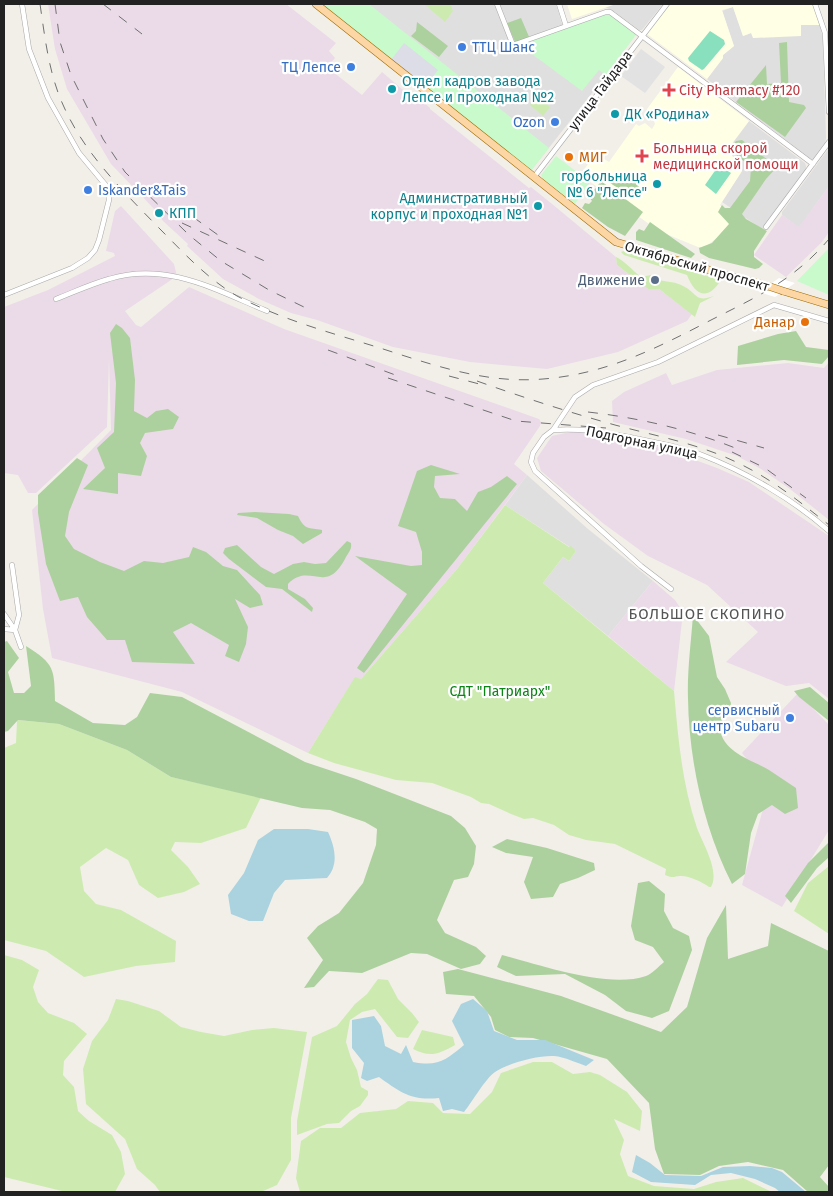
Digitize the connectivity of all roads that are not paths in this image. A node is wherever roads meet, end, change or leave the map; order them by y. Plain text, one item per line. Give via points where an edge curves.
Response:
1 (22, 4) edge
2 (316, 4) edge
3 (497, 4) edge
4 (559, 4) edge
5 (667, 4) edge
6 (816, 4) edge
7 (566, 26) junction
8 (642, 36) junction
9 (829, 112) edge
10 (829, 142) edge
11 (812, 164) junction
12 (534, 177) junction
13 (766, 227) dead end
14 (4, 294) edge
15 (56, 299) dead end
16 (829, 305) edge
17 (267, 311) dead end
18 (829, 321) edge
19 (553, 430) junction
20 (829, 531) edge
21 (12, 565) dead end
22 (671, 589) dead end
23 (4, 614) edge
24 (4, 629) edge
25 (15, 630) junction
26 (21, 647) dead end

1 - 14 street via 29,49 45,90 74,146 108,188 109,200 99,240 88,258 72,268
2 - 12 main road, Октябрьский проспект
3 - 7 street via 513,45
4 - 7 street
5 - 8 street, улица Гайдара
6 - 9 street via 826,33
7 - 8 street via 608,12
8 - 11 street
8 - 12 street, улица Гайдара
10 - 11 street
11 - 13 street
12 - 16 main road, Октябрьский проспект, bridge via 616,242
15 - 17 street via 110,278 154,273 188,279
18 - 19 street via 774,305 658,362 593,385 575,396
19 - 20 street, Подгорная улица via 594,430 701,455 777,493
19 - 22 street via 533,453 531,462 535,471
21 - 25 street via 19,615
23 - 25 street
24 - 25 street
25 - 26 street

